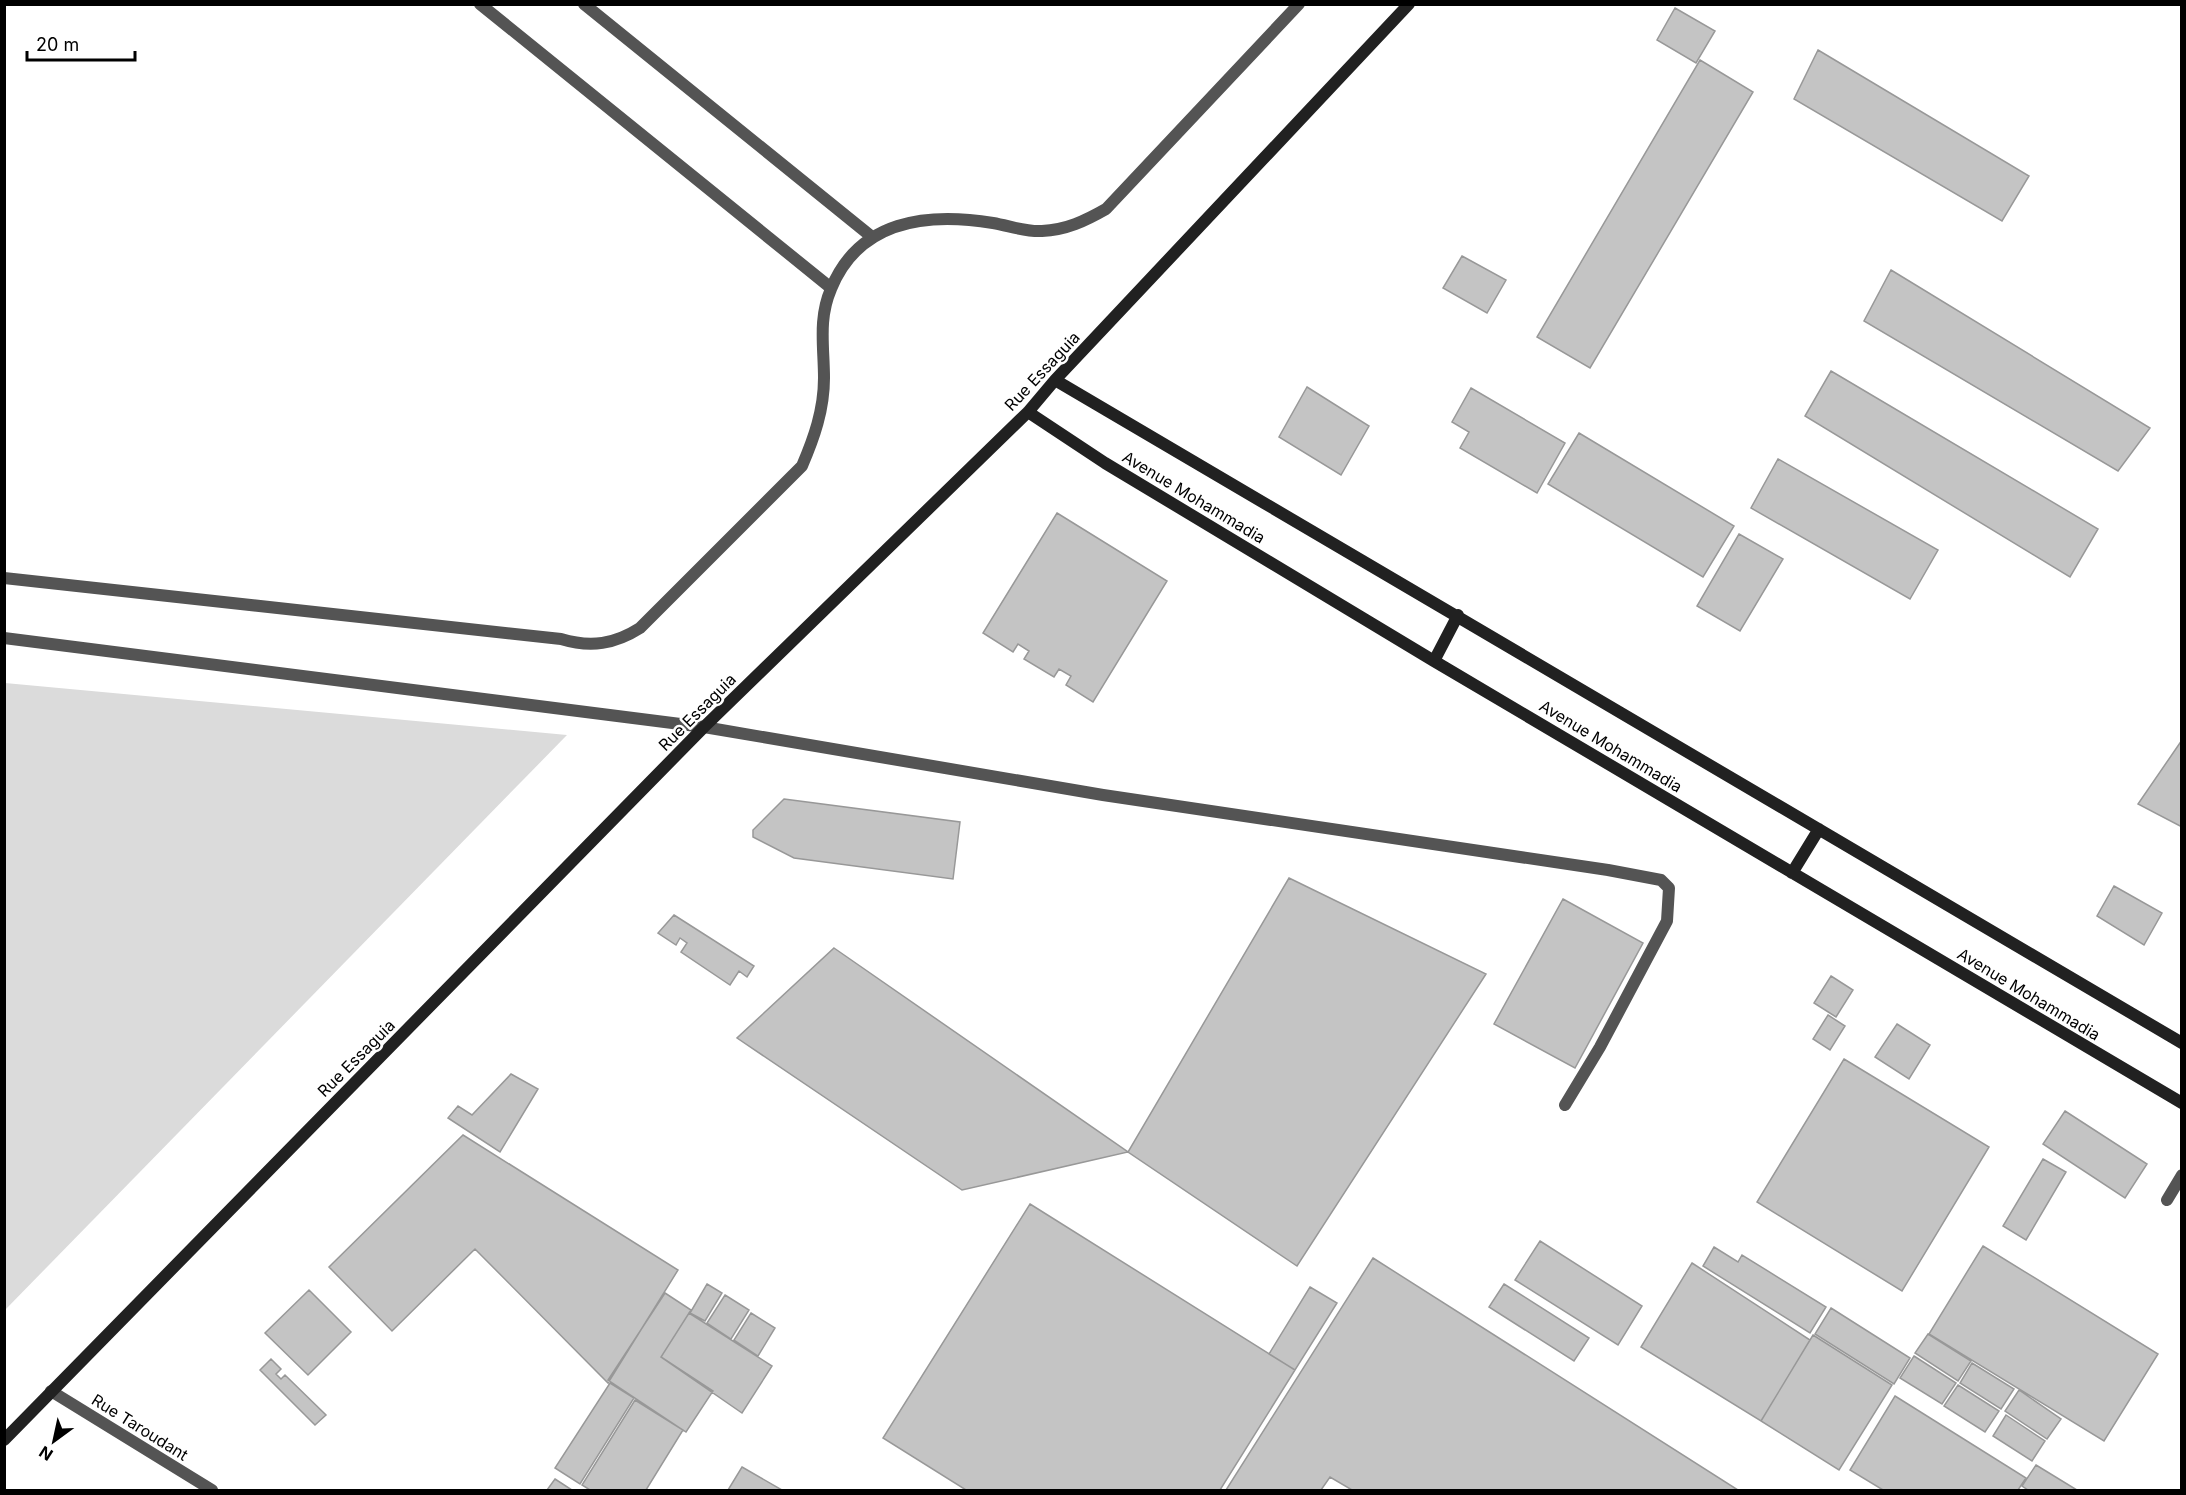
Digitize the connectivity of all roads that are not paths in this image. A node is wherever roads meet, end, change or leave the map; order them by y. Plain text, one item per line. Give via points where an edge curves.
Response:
1 (480, 4) edge
2 (584, 4) edge
3 (1299, 4) edge
4 (1409, 4) edge
5 (872, 237) junction
6 (831, 288) junction
7 (1055, 380) junction
8 (1028, 412) junction
9 (4, 578) edge
10 (1458, 615) junction
11 (4, 638) edge
12 (1434, 661) junction
13 (705, 727) junction
14 (1819, 829) junction
15 (1792, 873) junction
16 (2181, 1043) edge
17 (2181, 1103) edge
18 (1565, 1105) dead end
19 (2181, 1175) edge
20 (2167, 1200) dead end
21 (51, 1391) junction
22 (4, 1440) edge
23 (212, 1491) edge

1 - 6 street
2 - 5 street
3 - 5 street via 1106,209 1091,218 1040,231 967,220 930,220 894,225
4 - 7 street, Rue Essaguia
5 - 6 street via 840,270
6 - 9 street via 821,328 821,411 802,466 640,628 611,642 578,644 561,639
7 - 8 street, Rue Essaguia
7 - 10 street, Avenue Mohammadia
8 - 12 street, Avenue Mohammadia via 1105,463
8 - 13 street, Rue Essaguia
10 - 12 street
10 - 14 street, Avenue Mohammadia
11 - 13 street
12 - 15 street, Avenue Mohammadia
13 - 18 street via 1103,795 1660,880 1669,888 1667,921
13 - 21 street, Rue Essaguia
14 - 15 street
14 - 16 street, Avenue Mohammadia
15 - 17 street, Avenue Mohammadia
19 - 20 street
21 - 22 street, Rue Essaguia
21 - 23 street, Rue Taroudant

